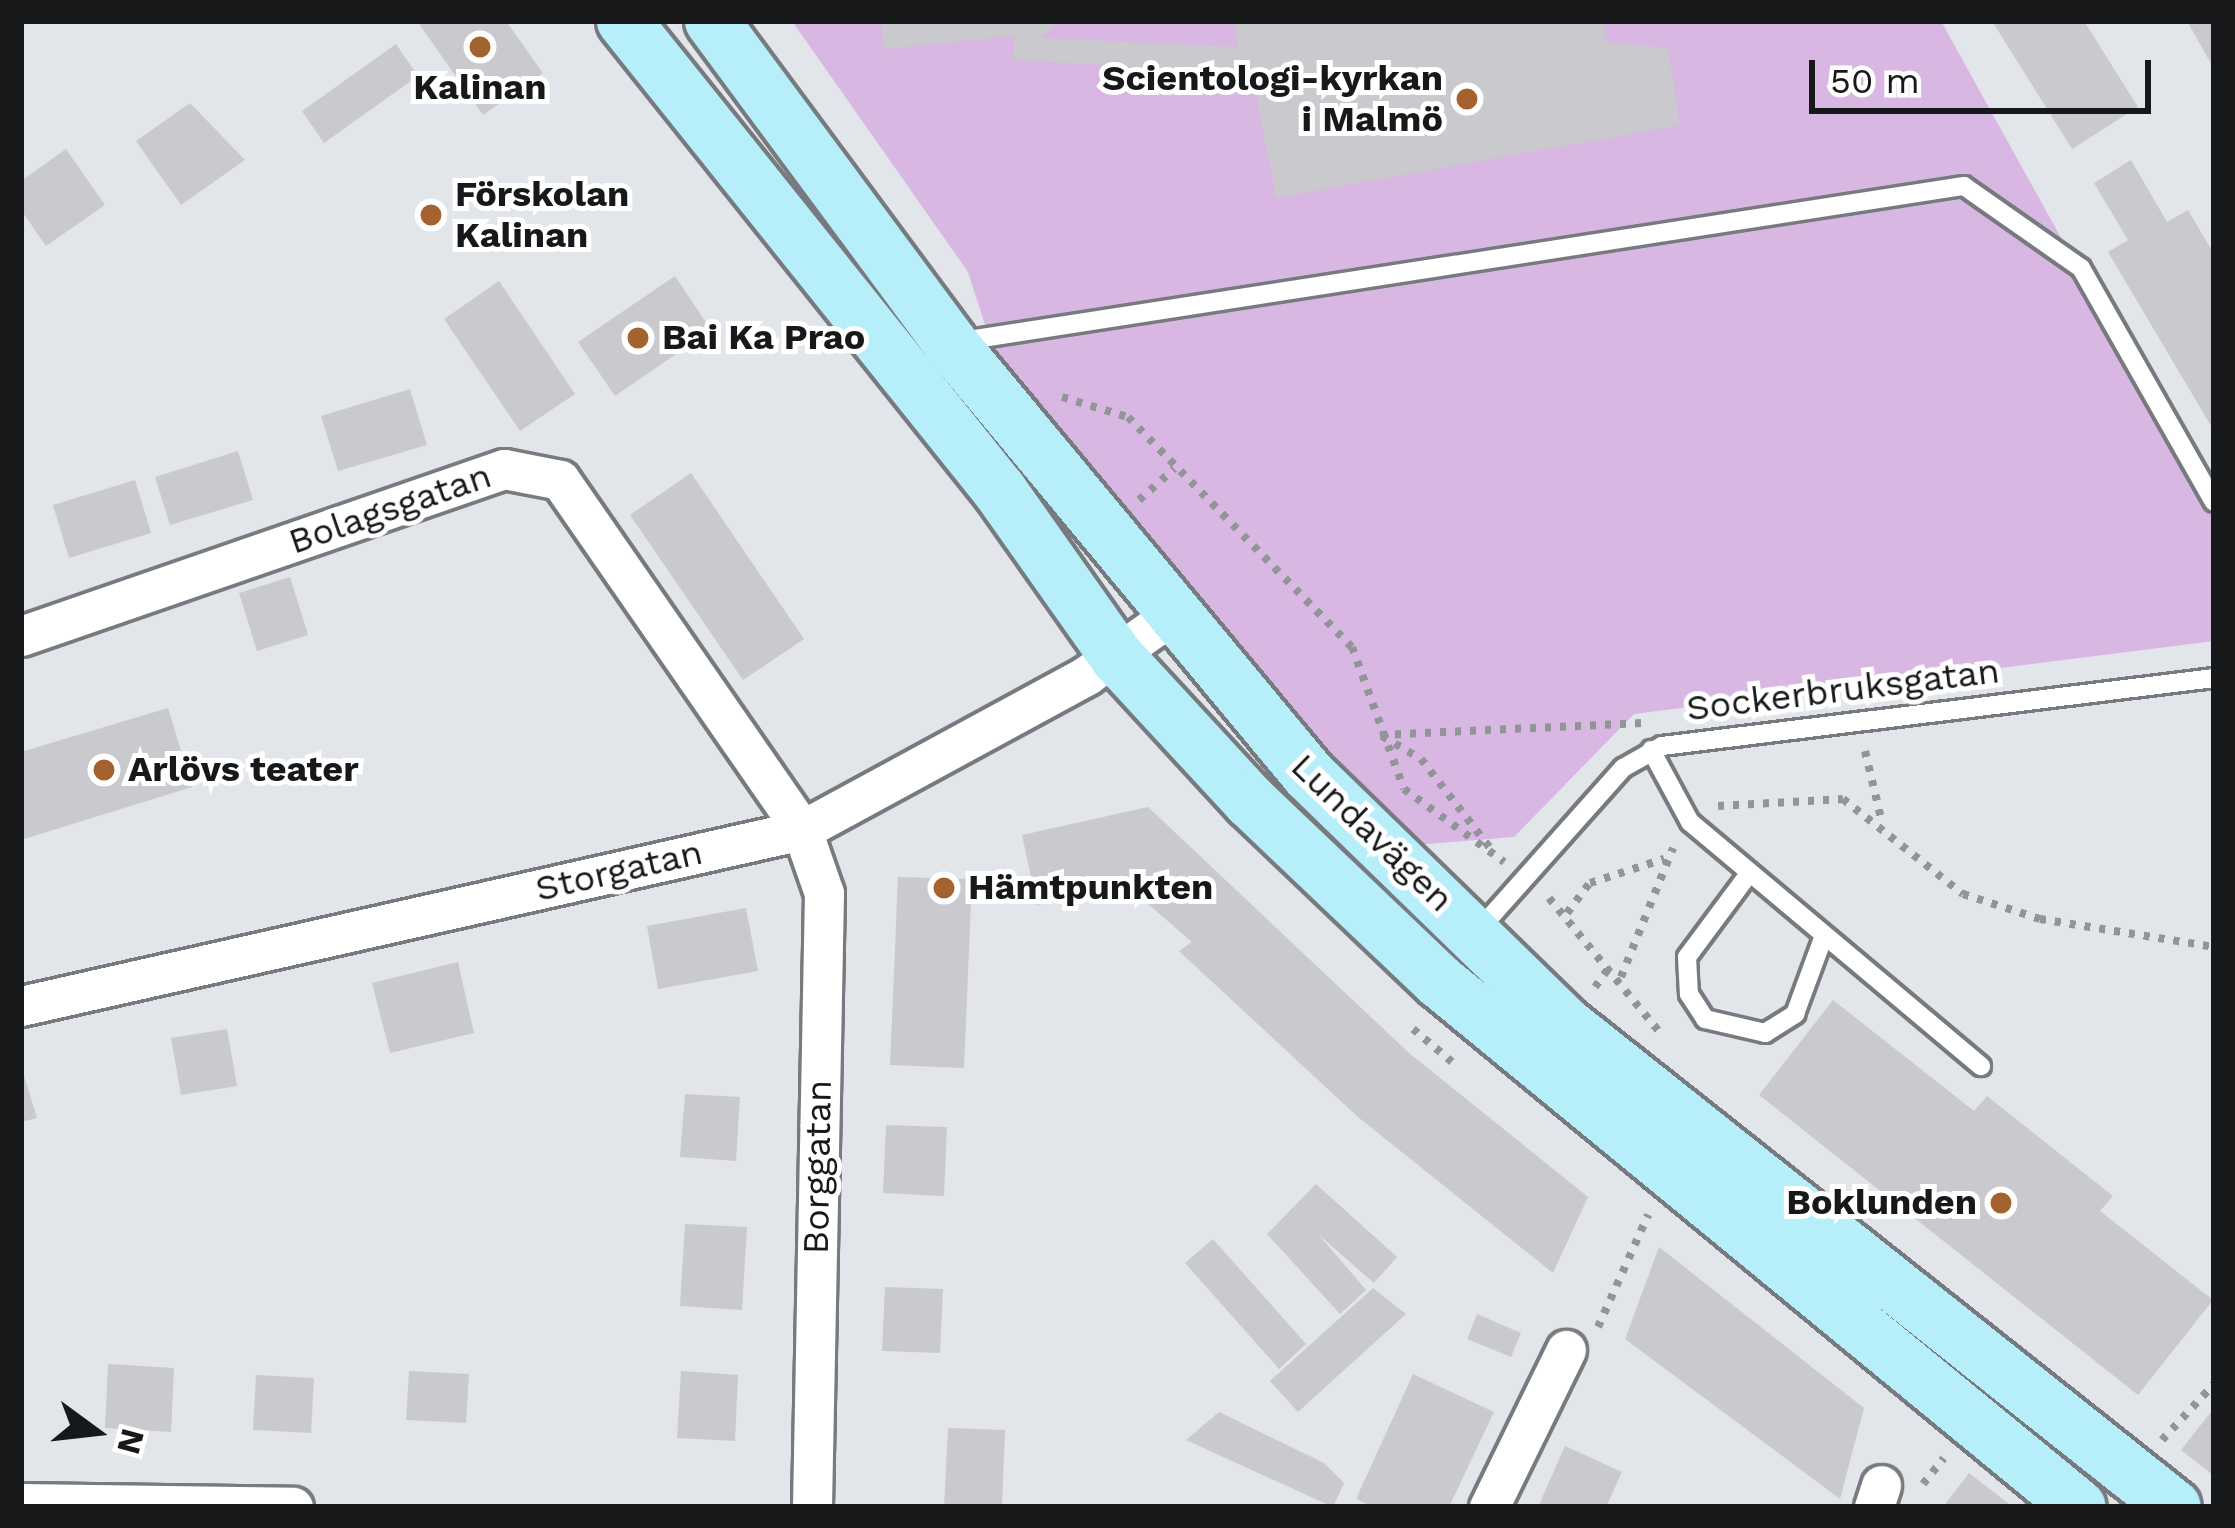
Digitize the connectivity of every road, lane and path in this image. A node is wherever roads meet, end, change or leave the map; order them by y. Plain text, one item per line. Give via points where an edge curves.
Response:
1 (624, 21) edge
2 (712, 21) edge
3 (951, 344) junction
4 (1174, 469) dead end
5 (2214, 502) edge
6 (1169, 617) junction
7 (21, 636) edge
8 (1117, 657) junction
9 (2214, 678) edge
10 (1859, 723) junction
11 (1380, 736) junction
12 (1651, 750) junction
13 (1882, 820) junction
14 (1690, 822) junction
15 (802, 830) junction
16 (1666, 859) junction
17 (1748, 875) junction
18 (1567, 913) dead end
19 (1822, 941) junction
20 (2214, 947) edge
21 (1457, 958) junction
22 (1621, 977) dead end
23 (21, 1006) edge
24 (1981, 1066) dead end
25 (1649, 1214) dead end
26 (1566, 1350) joint
27 (2214, 1384) edge
28 (2155, 1450) dead end
29 (21, 1503) edge
30 (197, 1506) edge
31 (293, 1507) edge
32 (812, 1507) edge
33 (1489, 1507) edge
34 (2079, 1507) edge
35 (2174, 1507) edge

1 - 8 main road, Lundavägen via 1000,491
2 - 3 main road, Lundavägen
3 - 5 lane via 985,329 1964,186 2081,268
3 - 6 main road, Lundavägen
4 - 11 path via 1352,647
6 - 8 street, Storgatan
6 - 21 main road, Lundavägen
7 - 15 street, Bolagsgatan via 529,466 560,480
8 - 15 street, Storgatan
8 - 21 main road, Lundavägen
9 - 10 lane, Sockerbruksgatan
10 - 12 lane, Sockerbruksgatan
10 - 13 path
11 - 11 path via 1421,759 1494,854 1420,807
11 - 12 path via 1640,715
12 - 14 lane
12 - 21 lane, Sockerbruksgatan
13 - 14 path via 1820,795 1750,798
13 - 20 path via 1963,894 2041,919
14 - 16 path
14 - 17 lane
15 - 23 street, Storgatan
15 - 32 street, Borggatan via 824,893
16 - 18 path via 1590,884
16 - 22 path
17 - 19 lane
17 - 19 lane via 1687,957 1689,994 1705,1019 1765,1034 1796,1014
19 - 24 lane
21 - 34 main road, Lundavägen
21 - 35 main road, Lundavägen via 1565,1024
25 - 26 path via 1596,1331
26 - 33 street
27 - 28 path
29 - 30 street
30 - 31 street

